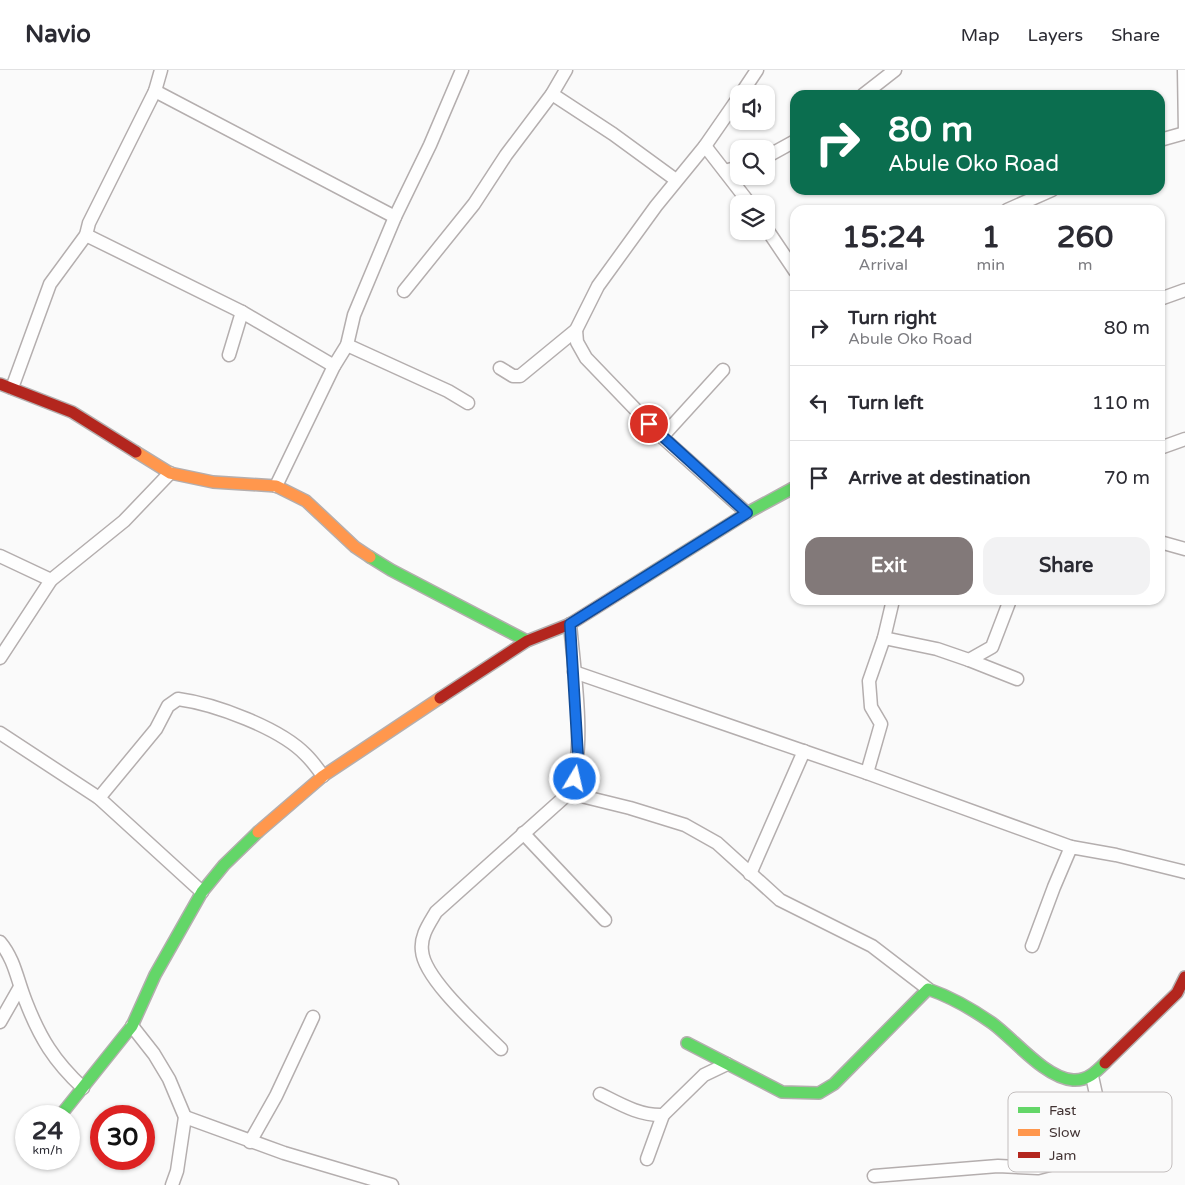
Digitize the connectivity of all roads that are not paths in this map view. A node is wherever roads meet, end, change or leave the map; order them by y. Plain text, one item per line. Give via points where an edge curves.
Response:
1 (161, 70) edge
2 (462, 70) edge
3 (566, 70) edge
4 (756, 70) edge
5 (895, 70) edge
6 (1184, 70) edge
7 (1185, 77) edge
8 (746, 85) edge
9 (870, 90) edge
10 (155, 91) junction
11 (552, 94) junction
12 (730, 110) edge
13 (1185, 133) edge
14 (1165, 139) edge
15 (790, 144) edge
16 (705, 146) junction
17 (775, 152) edge
18 (730, 170) edge
19 (725, 171) junction
20 (676, 180) junction
21 (743, 195) edge
22 (1041, 195) edge
23 (1018, 205) edge
24 (394, 218) junction
25 (86, 235) junction
26 (774, 240) edge
27 (790, 264) edge
28 (1185, 290) edge
29 (404, 291) dead end
30 (1165, 297) edge
31 (242, 312) junction
32 (576, 330) junction
33 (347, 345) junction
34 (229, 355) dead end
35 (334, 366) junction
36 (500, 368) dead end
37 (723, 370) dead end
38 (6, 386) edge
39 (468, 403) dead end
40 (662, 437) junction
41 (1185, 439) edge
42 (1165, 446) edge
43 (170, 473) junction
44 (276, 486) junction
45 (790, 490) edge
46 (747, 513) junction
47 (1165, 543) edge
48 (1185, 549) edge
49 (0, 556) edge
50 (51, 580) junction
51 (892, 605) edge
52 (1008, 605) edge
53 (570, 624) junction
54 (884, 638) junction
55 (527, 641) junction
56 (0, 658) edge
57 (970, 660) junction
58 (574, 672) junction
59 (1017, 679) dead end
60 (0, 733) edge
61 (804, 751) junction
62 (867, 773) junction
63 (324, 776) junction
64 (569, 793) junction
65 (99, 798) junction
66 (523, 833) junction
67 (1071, 848) junction
68 (1185, 872) edge
69 (750, 874) junction
70 (202, 892) junction
71 (605, 920) dead end
72 (0, 942) edge
73 (1032, 946) dead end
74 (1185, 977) edge
75 (20, 987) junction
76 (928, 989) junction
77 (1181, 998) edge
78 (313, 1017) dead end
79 (0, 1022) edge
80 (132, 1026) junction
81 (687, 1043) dead end
82 (501, 1049) dead end
83 (727, 1064) junction
84 (1092, 1076) junction
85 (83, 1088) junction
86 (1096, 1092) edge
87 (600, 1094) dead end
88 (69, 1105) edge
89 (664, 1115) junction
90 (184, 1117) junction
91 (250, 1142) junction
92 (647, 1159) dead end
93 (1008, 1166) edge
94 (874, 1176) dead end
95 (172, 1185) edge
96 (392, 1185) edge

1 - 10 street
2 - 24 street
3 - 11 street
4 - 8 street
5 - 9 street
6 - 7 street
7 - 13 street
10 - 24 street
10 - 25 street
11 - 20 street
11 - 29 street via 474,204
12 - 16 street
13 - 14 street
15 - 17 street
16 - 19 street
16 - 20 street
18 - 19 street
19 - 21 street
20 - 32 street via 598,286
22 - 23 street
24 - 33 street via 354,315
25 - 31 street
25 - 38 street via 50,284
26 - 27 street
28 - 30 street
31 - 34 street
31 - 35 street
32 - 36 street via 520,376
32 - 40 street via 577,342 586,358
33 - 35 street
33 - 39 street
35 - 44 street
37 - 40 street
38 - 43 street via 72,412
40 - 46 street
41 - 42 street
43 - 44 street via 213,482
43 - 50 street via 124,521
44 - 55 street via 306,501 355,547 391,570
45 - 46 street
46 - 53 street
47 - 48 street
49 - 50 street
50 - 56 street
51 - 54 street
52 - 57 street via 992,647
53 - 55 street
53 - 58 street
54 - 57 street
54 - 62 street via 869,681 872,707 881,724
55 - 63 street
57 - 59 street
58 - 61 street
58 - 64 street via 578,756 575,779
60 - 65 street
61 - 62 street
61 - 69 street
62 - 67 street
63 - 65 street via 305,753 271,731 232,713 178,699 168,706 156,729
63 - 70 street via 261,829
64 - 66 street
64 - 69 street via 685,825 717,843
65 - 70 street
66 - 71 street
66 - 82 street via 436,912 424,933 421,949 424,963 436,981
67 - 68 street
67 - 73 street
69 - 76 street via 780,900 872,946
70 - 80 street
72 - 75 street via 15,965
74 - 77 street
75 - 79 street
75 - 85 street via 49,1049 59,1065
76 - 83 street via 834,1084 819,1093 782,1092
76 - 84 street via 950,997 993,1024 1053,1074 1073,1080
77 - 84 street
78 - 91 street via 276,1096
80 - 85 street
80 - 90 street via 164,1071
81 - 83 street
83 - 89 street via 704,1075
84 - 86 street
85 - 88 street
87 - 89 street via 652,1116
89 - 92 street
90 - 91 street
90 - 95 street
91 - 96 street
93 - 94 street

